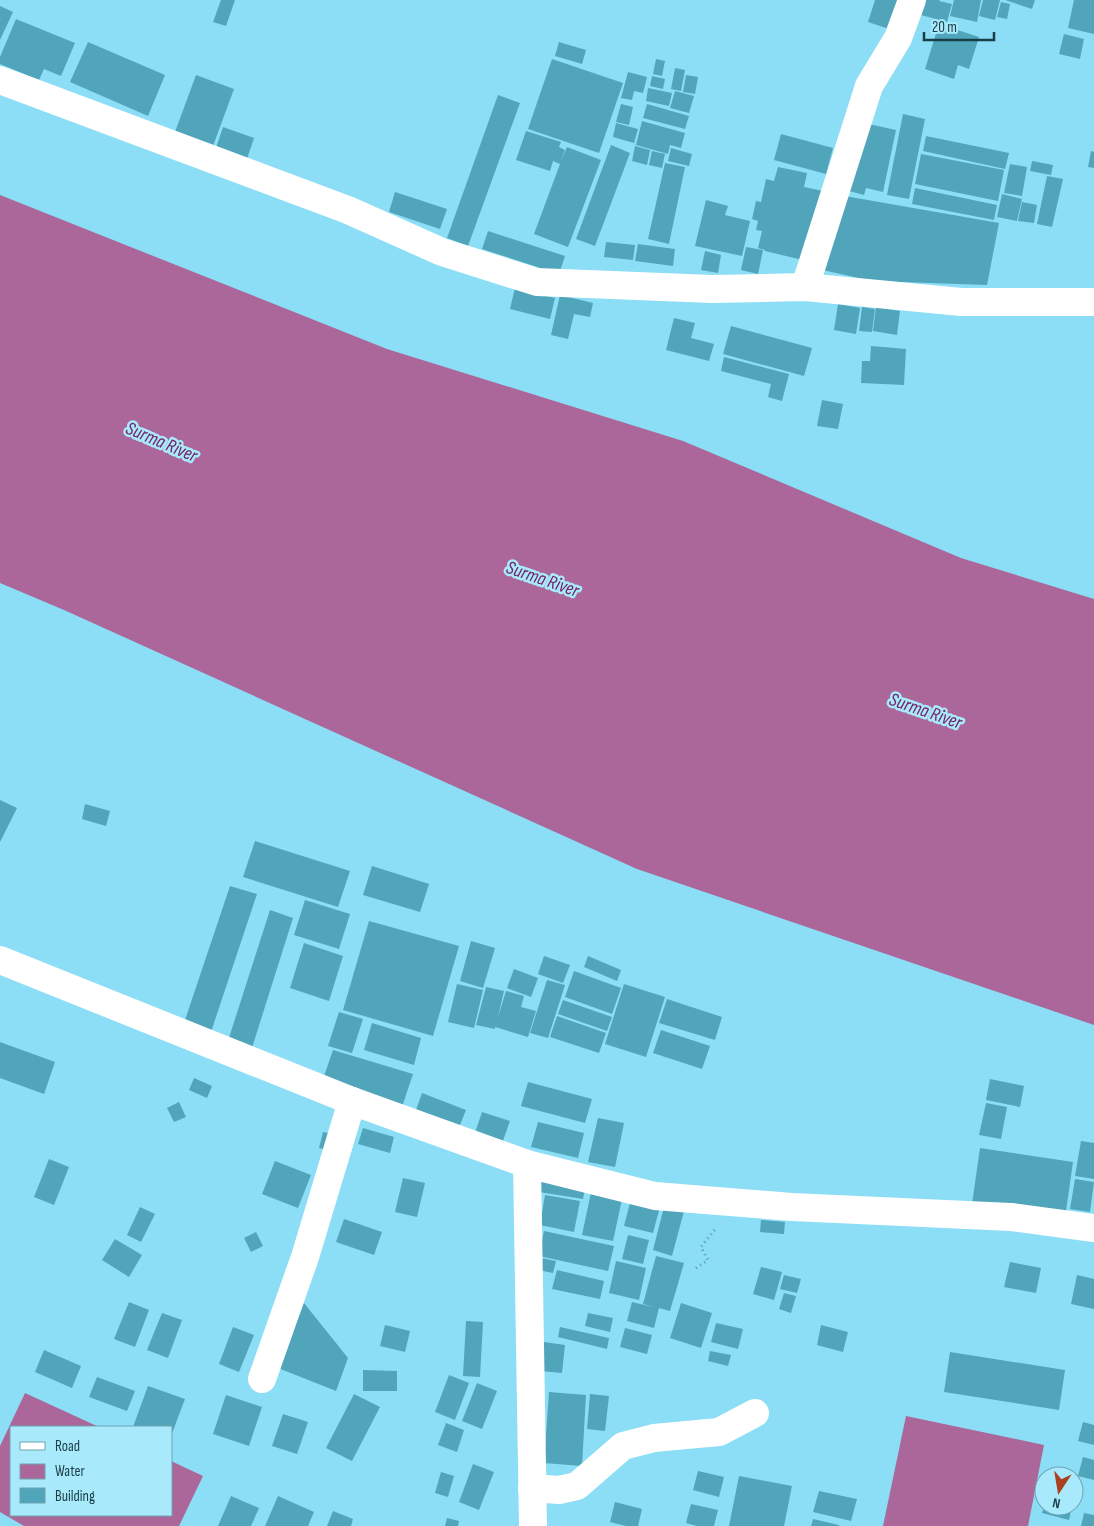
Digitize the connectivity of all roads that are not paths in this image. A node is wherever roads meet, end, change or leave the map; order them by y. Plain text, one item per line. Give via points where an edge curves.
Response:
1 (912, 0) edge
2 (0, 80) edge
3 (805, 287) junction
4 (1094, 302) edge
5 (0, 960) edge
6 (352, 1101) junction
7 (527, 1164) junction
8 (1094, 1228) edge
9 (262, 1379) dead end
10 (755, 1413) dead end
11 (532, 1488) junction
12 (533, 1526) edge

1 - 3 street via 898,38 869,86
2 - 3 street via 348,210 442,252 537,282 712,289
3 - 4 street via 961,302
5 - 6 street
6 - 7 street
6 - 9 street via 305,1257
7 - 8 street via 655,1196 792,1207 1011,1217
7 - 11 street
10 - 11 street via 719,1432 654,1438 623,1446 577,1486 559,1490
11 - 12 street

